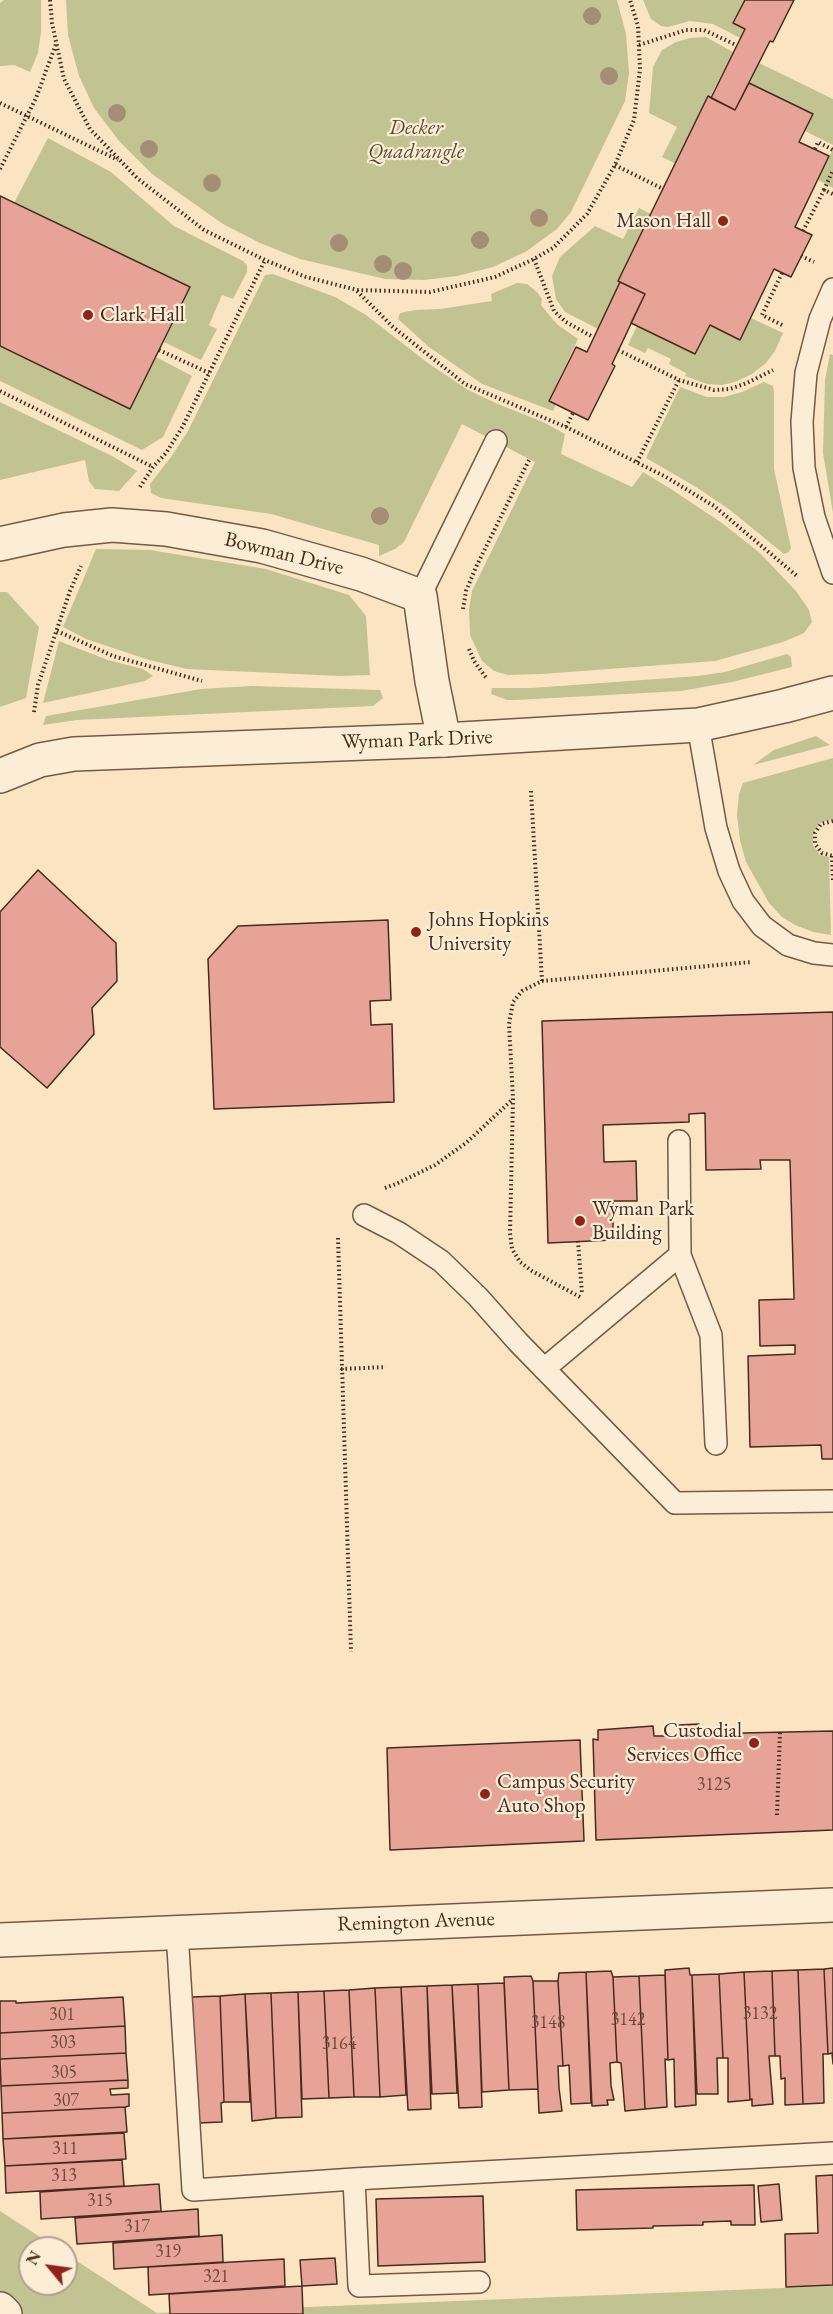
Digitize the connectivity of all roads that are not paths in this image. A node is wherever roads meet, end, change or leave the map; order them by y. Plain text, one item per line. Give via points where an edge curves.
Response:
1 (833, 289) edge
2 (496, 441) dead end
3 (0, 544) edge
4 (833, 573) edge
5 (420, 596) junction
6 (833, 693) edge
7 (698, 724) junction
8 (444, 740) junction
9 (0, 776) edge
10 (833, 955) edge
11 (679, 1141) dead end
12 (364, 1215) dead end
13 (680, 1255) junction
14 (544, 1369) junction
15 (716, 1444) dead end
16 (833, 1501) edge
17 (833, 1905) edge
18 (177, 1932) junction
19 (0, 1940) edge
20 (833, 2153) edge
21 (354, 2179) junction
22 (479, 2282) dead end
23 (0, 2309) edge
24 (5, 2314) edge

1 - 4 lane via 820,319 806,373 802,422 804,468 814,517
2 - 5 lane
3 - 5 street, Bowman Drive via 64,530 112,525 166,529 262,546 361,574
5 - 8 street
6 - 7 street, Wyman Park Drive
7 - 8 street, Wyman Park Drive
7 - 10 lane via 716,828 743,902 762,926 788,945
8 - 9 street, Wyman Park Drive via 74,754 40,760
11 - 13 lane
12 - 14 lane via 441,1261
13 - 14 lane
13 - 15 lane via 711,1335
14 - 16 lane via 675,1503
17 - 18 street, Remington Avenue
18 - 19 street, Remington Avenue
18 - 21 lane via 193,2190
20 - 21 lane
21 - 22 lane via 359,2286
23 - 24 street

